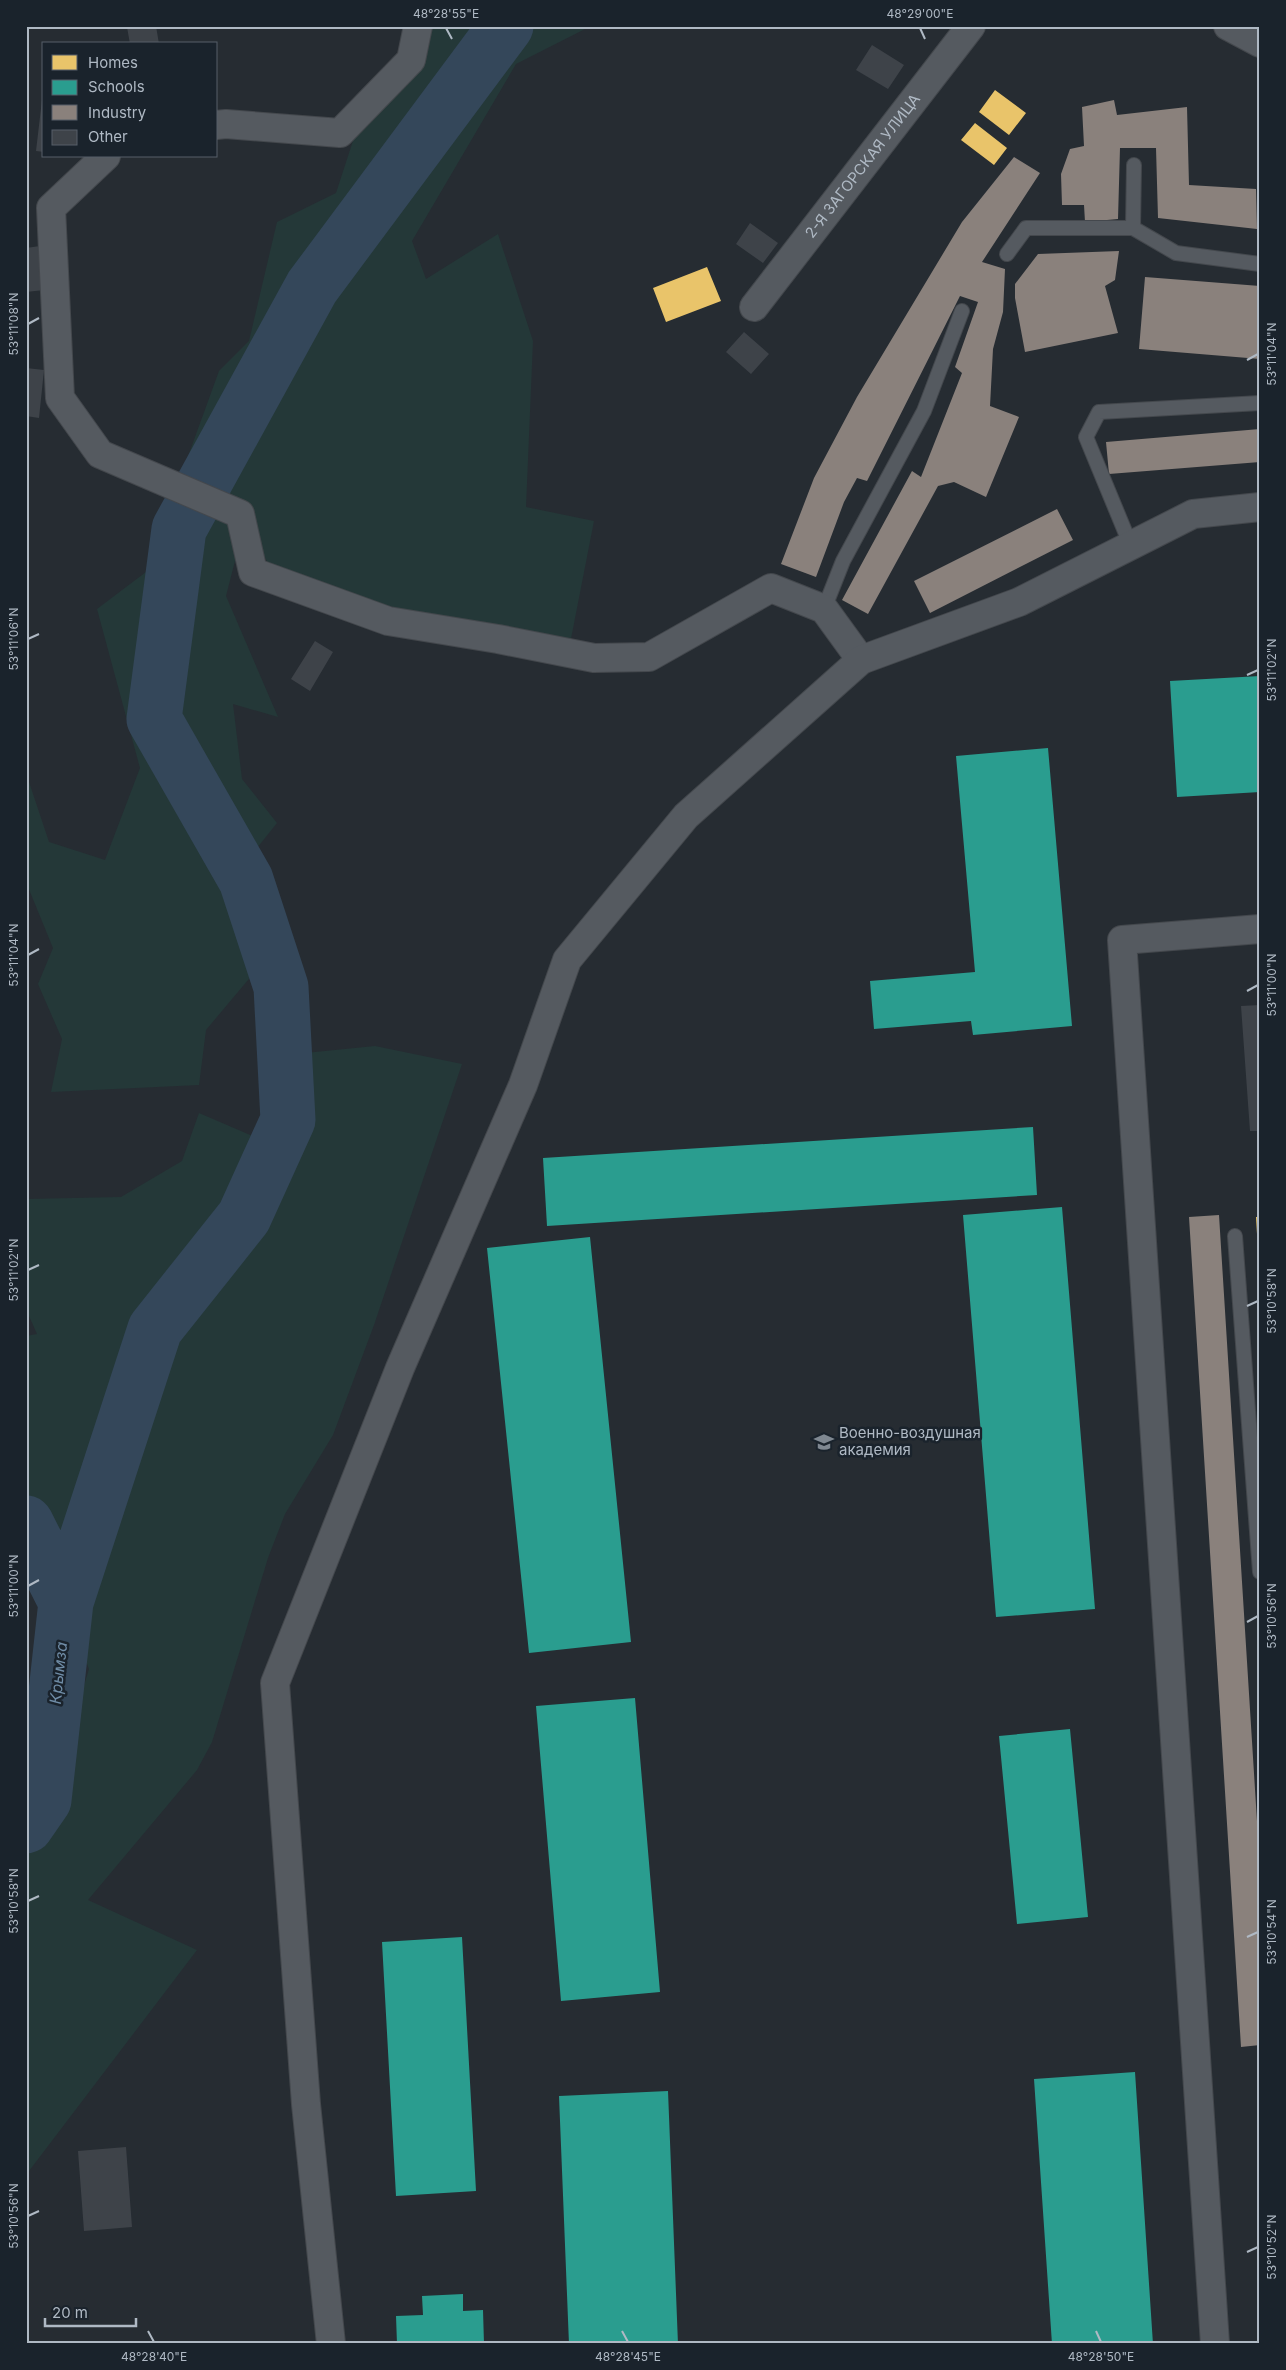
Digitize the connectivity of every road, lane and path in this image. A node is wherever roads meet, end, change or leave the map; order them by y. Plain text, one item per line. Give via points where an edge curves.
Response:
1 (418, 26) edge
2 (971, 26) edge
3 (1228, 26) edge
4 (1259, 26) edge
5 (1260, 31) edge
6 (1260, 43) edge
7 (218, 125) edge
8 (104, 158) edge
9 (1134, 165) dead end
10 (1133, 228) junction
11 (1007, 254) dead end
12 (1260, 264) edge
13 (754, 306) dead end
14 (962, 311) dead end
15 (1260, 403) edge
16 (1260, 507) edge
17 (1131, 546) junction
18 (824, 609) junction
19 (861, 660) junction
20 (1260, 929) edge
21 (1235, 1236) dead end
22 (1260, 1572) edge
23 (331, 2344) edge
24 (1215, 2344) edge

1 - 7 street via 411,60 340,133
2 - 13 street, 2-Я ЗАГОРСКАЯ УЛИЦА
3 - 6 street
4 - 5 lane
8 - 18 street via 51,208 60,398 100,454 240,514 253,572 388,621 594,658 649,657 771,588
9 - 10 lane
10 - 11 lane via 1026,228
10 - 12 lane via 1176,253
14 - 18 lane via 924,411 843,561
15 - 17 lane via 1100,412 1086,437
16 - 17 street via 1193,514
17 - 19 street via 1019,602
18 - 19 street
19 - 23 street via 686,816 567,960 523,1085 400,1368 275,1684 306,2104
20 - 24 street via 1122,940
21 - 22 lane

